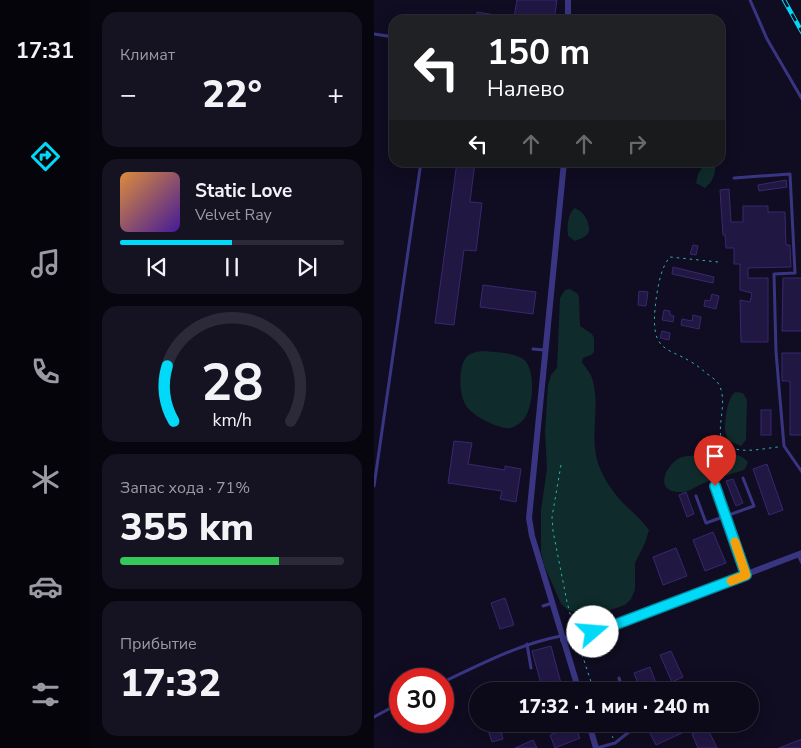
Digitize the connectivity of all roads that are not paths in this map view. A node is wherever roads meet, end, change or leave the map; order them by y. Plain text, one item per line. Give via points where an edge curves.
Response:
1 (568, 0) edge
2 (750, 0) edge
3 (568, 15) edge
4 (374, 34) edge
5 (389, 36) edge
6 (801, 99) edge
7 (420, 167) edge
8 (564, 167) edge
9 (734, 178) dead end
10 (533, 350) dead end
11 (546, 350) junction
12 (801, 472) edge
13 (743, 478) dead end
14 (374, 486) edge
15 (715, 486) dead end
16 (696, 496) dead end
17 (725, 516) junction
18 (800, 554) edge
19 (801, 563) edge
20 (746, 575) junction
21 (552, 603) junction
22 (543, 606) dead end
23 (562, 638) junction
24 (527, 644) junction
25 (531, 668) dead end
26 (454, 677) edge
27 (619, 678) dead end
28 (576, 682) edge
29 (620, 682) edge
30 (389, 709) edge
31 (374, 717) edge
32 (591, 732) edge
33 (627, 732) edge
34 (596, 748) edge

1 - 3 street
2 - 6 lane via 767,39
4 - 5 lane
7 - 14 lane
8 - 11 street
9 - 12 lane via 790,174 795,273 774,274 776,352 784,446
10 - 11 lane
11 - 21 street via 529,518
13 - 17 lane via 754,506
15 - 17 lane
16 - 17 lane via 706,523
17 - 20 lane
18 - 19 lane
18 - 20 street
20 - 23 street via 609,627
21 - 22 lane
21 - 23 street
23 - 24 lane
23 - 28 street
24 - 25 lane
24 - 26 lane
27 - 29 lane
30 - 31 lane
32 - 34 street
33 - 34 lane via 615,743

